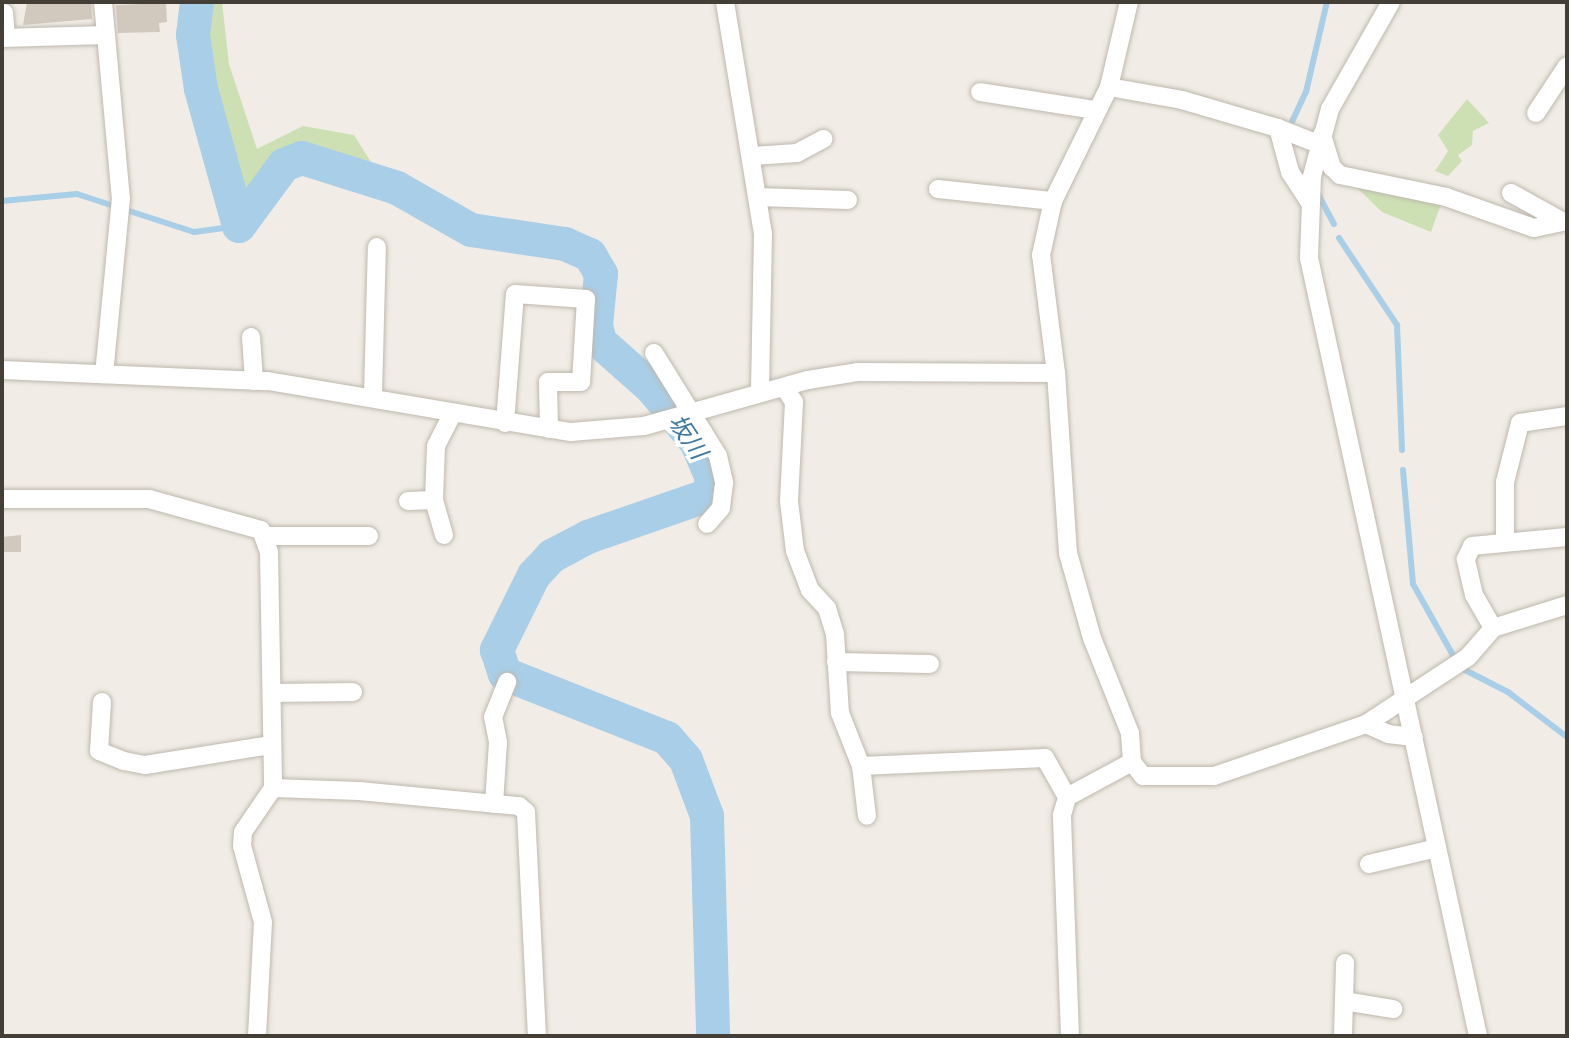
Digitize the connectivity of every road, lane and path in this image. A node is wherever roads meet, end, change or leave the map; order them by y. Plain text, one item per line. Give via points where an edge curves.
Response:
1 (103, 2) edge
2 (725, 2) edge
3 (1129, 2) edge
4 (1391, 2) edge
5 (4, 13) dead end
6 (106, 35) junction
7 (4, 38) edge
8 (1567, 66) edge
9 (1109, 87) junction
10 (980, 92) dead end
11 (1095, 110) junction
12 (1536, 113) dead end
13 (1278, 128) junction
14 (823, 139) dead end
15 (1320, 139) junction
16 (753, 156) junction
17 (938, 189) dead end
18 (1511, 193) dead end
19 (758, 197) junction
20 (848, 200) dead end
21 (1053, 201) junction
22 (1309, 201) junction
23 (1530, 204) junction
24 (1564, 221) edge
25 (1516, 222) junction
26 (377, 247) dead end
27 (251, 337) dead end
28 (654, 353) dead end
29 (2, 370) edge
30 (1056, 373) junction
31 (104, 374) junction
32 (254, 381) junction
33 (784, 387) junction
34 (760, 393) junction
35 (373, 395) junction
36 (684, 414) junction
37 (451, 416) junction
38 (1567, 416) edge
39 (505, 423) junction
40 (549, 429) junction
41 (2, 499) edge
42 (434, 500) junction
43 (408, 501) dead end
44 (707, 524) dead end
45 (444, 535) dead end
46 (268, 536) junction
47 (369, 536) dead end
48 (1567, 537) edge
49 (1505, 542) junction
50 (1567, 605) edge
51 (1493, 628) junction
52 (836, 662) junction
53 (930, 664) dead end
54 (507, 682) dead end
55 (353, 692) dead end
56 (275, 693) junction
57 (1406, 698) junction
58 (102, 702) dead end
59 (1366, 724) junction
60 (1414, 737) junction
61 (271, 745) junction
62 (1132, 762) junction
63 (861, 766) junction
64 (273, 788) junction
65 (1067, 797) junction
66 (494, 804) junction
67 (867, 816) dead end
68 (1437, 848) junction
69 (1369, 864) dead end
70 (1345, 963) dead end
71 (1344, 1001) junction
72 (1393, 1009) dead end
73 (257, 1036) edge
74 (537, 1036) edge
75 (1070, 1036) edge
76 (1343, 1036) edge
77 (1478, 1036) edge

1 - 6 street
2 - 16 street
3 - 9 street
4 - 15 street via 1330,109
5 - 7 street
6 - 7 street
6 - 31 street via 121,198
8 - 12 street
9 - 11 street
9 - 13 street via 1182,100
10 - 11 street
11 - 21 street
13 - 15 street
13 - 22 street via 1290,172
14 - 16 street via 797,153
15 - 22 street
15 - 25 street via 1340,175 1434,194
16 - 19 street
17 - 21 street
18 - 23 street
19 - 20 street
19 - 34 street via 763,234
21 - 30 street via 1041,255
22 - 57 street via 1309,258
23 - 24 street
23 - 25 street
24 - 25 street via 1534,228
26 - 35 street
27 - 32 street
28 - 36 street via 679,389
29 - 31 street
30 - 33 street via 858,372
30 - 62 street via 1068,553 1092,638 1130,733
31 - 32 street
32 - 35 street
33 - 34 street
33 - 52 street via 794,402 789,501 795,551 810,590 827,608
34 - 36 street
35 - 37 street
36 - 40 street via 608,431
36 - 44 street via 718,456 724,483 721,508
37 - 39 street
37 - 42 street via 436,446
38 - 49 street via 1520,423 1505,482
39 - 40 street
39 - 40 street via 515,294 586,299 581,382 548,382
41 - 46 street via 149,499
42 - 43 street
42 - 45 street
46 - 47 street
46 - 56 street via 267,625
48 - 49 street
49 - 51 street via 1472,546 1466,559 1474,595
50 - 51 street
51 - 57 street via 1468,657
52 - 53 street
52 - 63 street via 840,713
54 - 66 street via 493,717 498,742
55 - 56 street
56 - 61 street
57 - 59 street
57 - 60 street
58 - 61 street via 99,751 124,761 145,765
59 - 60 street
59 - 62 street via 1214,776 1143,776
60 - 68 street
61 - 64 street
62 - 65 street
63 - 65 street via 1045,758
63 - 67 street
64 - 66 street
64 - 73 street via 243,832 242,846 263,922
65 - 75 street via 1061,834
66 - 74 street via 519,806 526,812
68 - 69 street
68 - 77 street
70 - 71 street
71 - 72 street
71 - 76 street

